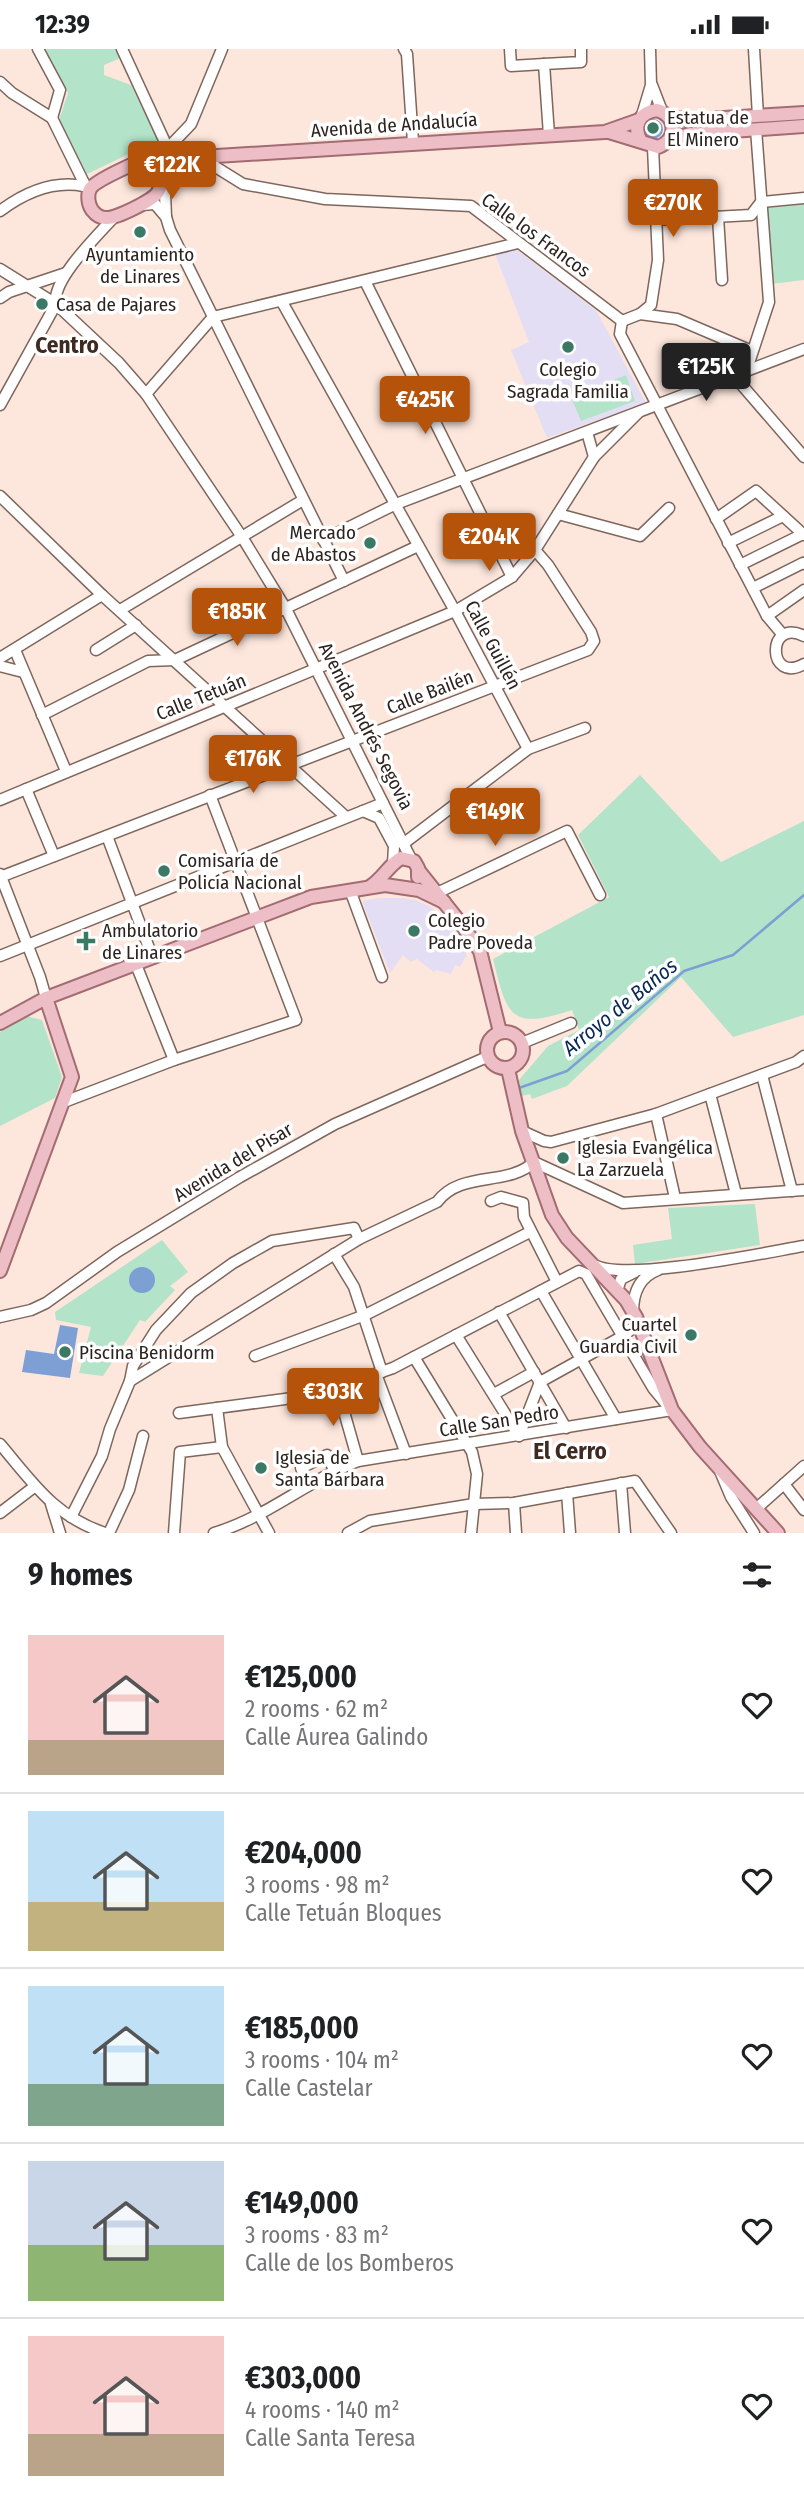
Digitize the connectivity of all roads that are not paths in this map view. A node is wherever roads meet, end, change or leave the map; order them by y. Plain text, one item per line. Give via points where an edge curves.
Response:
1 (38, 49) edge
2 (122, 49) edge
3 (222, 49) edge
4 (404, 49) edge
5 (510, 49) edge
6 (581, 49) edge
7 (650, 49) edge
8 (754, 49) edge
9 (544, 64) junction
10 (0, 82) edge
11 (651, 85) junction
12 (12, 93) junction
13 (0, 97) edge
14 (804, 113) edge
15 (666, 114) junction
16 (52, 118) junction
17 (640, 118) junction
18 (757, 122) junction
19 (804, 126) edge
20 (605, 132) junction
21 (549, 135) junction
22 (670, 139) junction
23 (413, 142) junction
24 (647, 144) junction
25 (169, 149) junction
26 (212, 156) junction
27 (185, 158) junction
28 (133, 165) junction
29 (161, 176) junction
30 (87, 188) junction
31 (804, 198) edge
32 (761, 202) junction
33 (139, 205) junction
34 (0, 211) edge
35 (115, 216) junction
36 (166, 217) junction
37 (718, 217) junction
38 (657, 221) junction
39 (518, 243) junction
40 (0, 269) edge
41 (66, 273) junction
42 (365, 281) junction
43 (722, 281) dead end
44 (28, 286) junction
45 (0, 298) edge
46 (282, 302) junction
47 (56, 304) junction
48 (640, 314) junction
49 (214, 317) junction
50 (622, 321) junction
51 (804, 349) edge
52 (752, 351) junction
53 (746, 372) junction
54 (734, 376) junction
55 (146, 394) junction
56 (0, 405) edge
57 (655, 405) junction
58 (639, 412) junction
59 (587, 432) junction
60 (594, 457) junction
61 (804, 457) edge
62 (463, 478) junction
63 (0, 496) edge
64 (303, 501) junction
65 (396, 504) junction
66 (669, 508) dead end
67 (558, 513) junction
68 (783, 516) junction
69 (716, 519) junction
70 (803, 534) edge
71 (242, 537) junction
72 (323, 540) junction
73 (728, 543) junction
74 (418, 546) junction
75 (535, 550) junction
76 (804, 564) edge
77 (740, 565) junction
78 (512, 577) junction
79 (344, 581) junction
80 (753, 588) junction
81 (804, 590) edge
82 (102, 594) junction
83 (286, 609) junction
84 (120, 610) junction
85 (455, 611) junction
86 (767, 616) junction
87 (136, 625) junction
88 (783, 635) junction
89 (804, 636) edge
90 (15, 650) junction
91 (96, 650) dead end
92 (0, 658) edge
93 (176, 660) junction
94 (0, 666) edge
95 (803, 668) edge
96 (316, 669) junction
97 (23, 672) junction
98 (495, 685) junction
99 (226, 706) junction
100 (42, 715) junction
101 (585, 728) dead end
102 (352, 741) junction
103 (528, 749) junction
104 (288, 764) junction
105 (66, 771) junction
106 (26, 789) junction
107 (210, 795) junction
108 (0, 800) edge
109 (383, 803) junction
110 (363, 811) junction
111 (346, 817) junction
112 (107, 836) junction
113 (403, 844) junction
114 (54, 856) junction
115 (411, 859) junction
116 (237, 863) junction
117 (392, 866) junction
118 (419, 871) junction
119 (0, 876) edge
120 (370, 886) junction
121 (403, 887) junction
122 (350, 890) junction
123 (600, 895) dead end
124 (440, 897) junction
125 (132, 904) junction
126 (257, 917) junction
127 (28, 945) junction
128 (0, 956) edge
129 (152, 956) junction
130 (135, 963) junction
131 (382, 977) dead end
132 (46, 998) junction
133 (0, 1023) edge
134 (570, 1023) dead end
135 (500, 1033) junction
136 (522, 1043) junction
137 (804, 1056) edge
138 (488, 1058) junction
139 (174, 1060) junction
140 (508, 1069) junction
141 (762, 1075) junction
142 (710, 1094) junction
143 (64, 1102) junction
144 (656, 1114) junction
145 (522, 1131) junction
146 (534, 1162) junction
147 (792, 1191) junction
148 (804, 1191) edge
149 (736, 1194) junction
150 (675, 1198) junction
151 (491, 1201) dead end
152 (530, 1232) junction
153 (359, 1238) junction
154 (804, 1246) edge
155 (334, 1254) junction
156 (583, 1265) junction
157 (646, 1269) junction
158 (661, 1269) junction
159 (0, 1271) edge
160 (557, 1282) junction
161 (637, 1288) junction
162 (541, 1291) junction
163 (618, 1292) junction
164 (499, 1313) junction
165 (365, 1315) junction
166 (5, 1316) edge
167 (636, 1318) junction
168 (456, 1335) junction
169 (623, 1336) junction
170 (255, 1356) dead end
171 (414, 1357) junction
172 (581, 1360) junction
173 (534, 1371) junction
174 (379, 1373) junction
175 (130, 1381) junction
176 (540, 1383) junction
177 (337, 1387) junction
178 (494, 1394) junction
179 (218, 1408) junction
180 (672, 1410) junction
181 (179, 1413) dead end
182 (616, 1419) junction
183 (566, 1428) junction
184 (143, 1436) dead end
185 (519, 1436) junction
186 (469, 1445) junction
187 (1, 1447) edge
188 (222, 1447) junction
189 (406, 1454) junction
190 (358, 1461) junction
191 (804, 1466) edge
192 (719, 1468) junction
193 (334, 1470) junction
194 (621, 1483) junction
195 (784, 1484) junction
196 (309, 1485) junction
197 (34, 1487) junction
198 (567, 1493) junction
199 (514, 1503) junction
200 (51, 1504) junction
201 (474, 1504) junction
202 (756, 1509) junction
203 (804, 1510) edge
204 (0, 1513) edge
205 (259, 1515) junction
206 (71, 1517) junction
207 (81, 1529) edge
208 (60, 1533) edge
209 (107, 1533) edge
210 (174, 1533) edge
211 (216, 1533) edge
212 (269, 1533) edge
213 (348, 1533) edge
214 (471, 1533) edge
215 (516, 1533) edge
216 (570, 1533) edge
217 (625, 1533) edge
218 (671, 1533) edge
219 (754, 1533) edge
220 (778, 1533) edge

1 - 16 street via 60,90
2 - 25 street
3 - 25 street via 191,124
4 - 23 street
5 - 9 street via 511,66
6 - 9 street via 582,62
7 - 11 street
8 - 18 street
9 - 21 street
10 - 12 street
11 - 15 street
11 - 17 street
12 - 13 street
12 - 16 street
14 - 18 main road
15 - 17 main road via 652,110
15 - 18 main road via 692,120
15 - 22 main road via 674,128
16 - 30 street
17 - 20 main road, Avenida de Andalucía
17 - 24 main road via 637,131
18 - 19 main road
18 - 22 main road
18 - 32 street
20 - 21 main road, Avenida de Andalucía
20 - 24 main road, Avenida de Andalucía
21 - 23 main road, Avenida de Andalucía
22 - 24 main road via 663,145
23 - 26 main road, Avenida de Andalucía
24 - 38 street
25 - 27 main road
25 - 28 main road
25 - 29 street
26 - 27 main road, Avenida de Andalucía
26 - 39 street, Calle los Francos via 214,166 243,184 314,198 471,205
27 - 29 main road via 169,163
28 - 29 main road via 148,164
28 - 30 main road
29 - 33 main road via 154,197
29 - 36 street
30 - 34 street via 64,184 42,188
30 - 35 main road via 95,213 103,218
31 - 32 street
32 - 37 street via 751,215
32 - 52 street via 769,303
33 - 35 main road
33 - 36 street via 155,204
35 - 41 street
36 - 49 street
37 - 38 street
37 - 43 street
38 - 48 street via 658,260 651,305
39 - 42 street
39 - 50 street, Calle los Francos
40 - 44 street, Avenida Andrés Segovia
41 - 44 street
41 - 47 street via 55,295
42 - 46 street
42 - 62 street
44 - 45 street
44 - 47 street, Avenida Andrés Segovia
46 - 49 street
46 - 65 street, Calle Guillén
47 - 55 street, Avenida Andrés Segovia
47 - 56 street
48 - 50 street
48 - 52 street via 677,319
49 - 55 street
49 - 64 street
50 - 57 street via 620,334
51 - 53 street
52 - 53 street
53 - 54 street
54 - 57 street
54 - 61 street
55 - 71 street, Avenida Andrés Segovia
57 - 58 street
57 - 69 street
58 - 59 street
58 - 60 street, Calle Tetuán
59 - 60 street
59 - 62 street
60 - 67 street, Calle Tetuán
62 - 65 street
62 - 78 street
63 - 82 street
64 - 71 street
64 - 72 street
65 - 72 street
65 - 74 street, Calle Guillén
66 - 67 street via 639,536
67 - 75 street, Calle Tetuán
68 - 69 street via 756,491
68 - 70 street
68 - 73 street
69 - 73 street
70 - 77 street
71 - 83 street, Avenida Andrés Segovia
71 - 84 street
72 - 79 street
73 - 77 street
74 - 79 street
74 - 85 street, Calle Guillén
75 - 78 street, Calle Tetuán
75 - 98 street, Calle Bailén via 594,641 589,650
76 - 80 street
77 - 80 street
78 - 85 street, Calle Tetuán
79 - 83 street
80 - 86 street
81 - 86 street
82 - 84 street
82 - 90 street
83 - 93 street
83 - 96 street, Avenida Andrés Segovia
84 - 87 street
85 - 96 street, Calle Tetuán
85 - 98 street, Calle Guillén
86 - 88 street
87 - 91 street
87 - 93 street
88 - 89 street
88 - 95 street via 775,646 778,660 789,668
90 - 92 street
90 - 97 street
93 - 99 street
93 - 100 street via 148,661
94 - 97 street
96 - 99 street, Calle Tetuán
96 - 102 street, Avenida Andrés Segovia
97 - 100 street
98 - 102 street, Calle Bailén
98 - 103 street, Calle Guillén
99 - 104 street
99 - 105 street, Calle Tetuán
100 - 105 street
101 - 103 street
102 - 104 street, Calle Bailén
102 - 109 street, Avenida Andrés Segovia
103 - 113 street
104 - 107 street, Calle Bailén
104 - 111 street
105 - 106 street, Calle Tetuán
106 - 108 street, Calle Tetuán
106 - 114 street
107 - 112 street, Calle Bailén
107 - 116 street
109 - 110 street
109 - 113 street, Avenida Andrés Segovia
110 - 111 street
110 - 117 street, Avenida Andrés Segovia via 379,818 394,846
111 - 116 street
112 - 114 street, Calle Bailén
112 - 125 street
113 - 115 street, Avenida Andrés Segovia
114 - 119 street, Calle Bailén
115 - 117 main road via 401,858
115 - 118 main road
116 - 125 street
116 - 126 street
117 - 120 main road
117 - 121 main road via 391,878
118 - 121 main road via 415,883
118 - 124 main road
119 - 127 street
120 - 121 main road
120 - 122 main road
121 - 124 main road
122 - 126 main road via 311,897
122 - 131 street
123 - 124 street via 567,831
124 - 135 main road via 480,951
125 - 127 street
125 - 129 street
126 - 129 main road
126 - 139 street via 296,1020
127 - 128 street
127 - 132 street
129 - 130 main road
130 - 132 main road
130 - 139 street
132 - 133 main road
132 - 143 main road via 72,1077
134 - 136 street
135 - 136 main road via 514,1035
135 - 138 main road via 489,1041
136 - 140 main road via 522,1058
137 - 141 street
138 - 140 main road via 497,1067
138 - 166 street, Avenida del Pisar via 319,1132 117,1252 46,1303
139 - 143 street
140 - 145 main road
141 - 142 street
141 - 147 street
142 - 144 street
142 - 149 street
143 - 159 main road
144 - 145 street via 551,1142
144 - 150 street
145 - 146 main road
146 - 150 street via 622,1203
146 - 153 street via 526,1170 467,1181 437,1202
146 - 156 main road via 552,1215
147 - 148 street
147 - 149 street
149 - 150 street
151 - 152 street via 501,1197 523,1203
152 - 160 street
152 - 165 street
153 - 155 street
153 - 175 street via 354,1228 272,1241 233,1263 191,1293 156,1330 133,1366
154 - 158 street
155 - 165 street
155 - 175 street
156 - 157 street
156 - 160 street
156 - 163 main road
156 - 169 street
157 - 158 street
157 - 163 street via 623,1278
158 - 161 street
160 - 162 street
161 - 163 street
161 - 167 street
162 - 164 street
162 - 172 street
163 - 167 main road
164 - 168 street
164 - 173 street
165 - 170 street
165 - 174 street
167 - 169 street
167 - 180 main road
168 - 171 street
168 - 178 street
169 - 172 street
169 - 180 street via 653,1388
171 - 174 street
171 - 186 street
172 - 176 street
172 - 182 street
173 - 176 street
173 - 178 street
174 - 177 street
174 - 189 street
175 - 206 street via 103,1456
176 - 183 street
176 - 185 street
177 - 179 street
177 - 190 street
178 - 185 street
179 - 181 street
179 - 188 street
180 - 182 street, Calle San Pedro
180 - 192 main road
182 - 183 street, Calle San Pedro
183 - 185 street, Calle San Pedro
184 - 209 street via 129,1490
185 - 186 street, Calle San Pedro
186 - 189 street, Calle San Pedro
186 - 201 street via 477,1474
187 - 197 street
188 - 205 street
188 - 210 street via 180,1452
189 - 190 street, Calle San Pedro
190 - 193 street, Calle San Pedro
191 - 195 street
192 - 202 main road
192 - 219 street via 730,1497
193 - 196 street, Calle San Pedro
193 - 196 street via 327,1455 301,1468
194 - 198 street
194 - 217 street
194 - 218 street via 635,1481
195 - 202 street
195 - 203 street
196 - 205 street, Calle San Pedro
197 - 200 street
197 - 204 street
198 - 199 street
198 - 216 street
199 - 201 street
199 - 215 street
200 - 206 street
200 - 208 street
201 - 213 street via 370,1521
201 - 214 street
202 - 220 main road
205 - 211 street, Calle San Pedro
205 - 212 street
206 - 207 street
207 - 209 street

